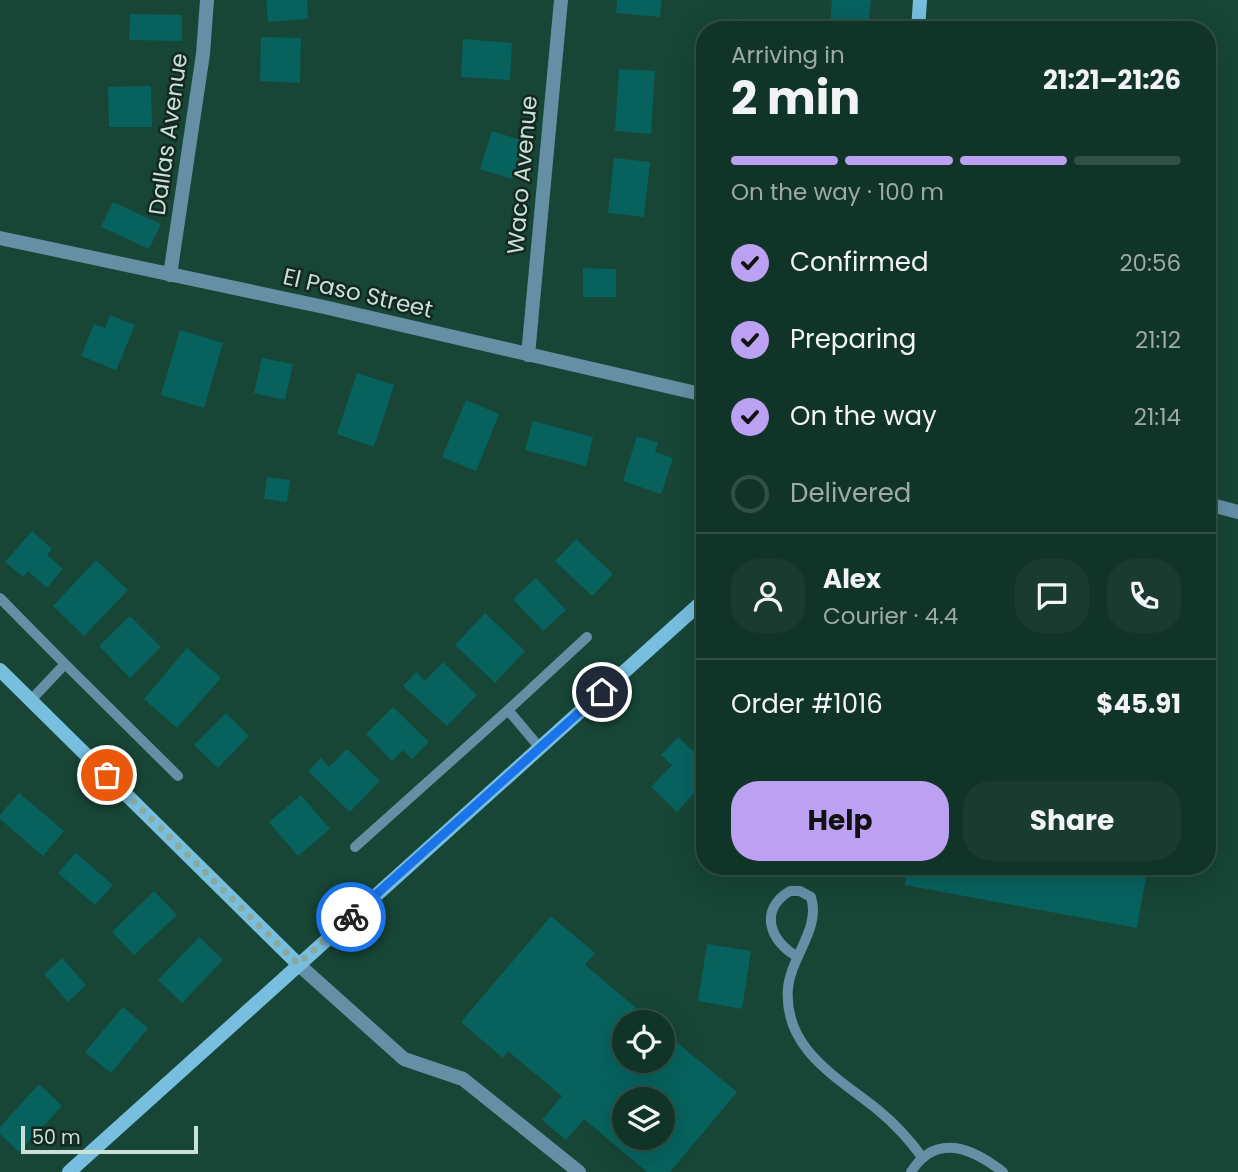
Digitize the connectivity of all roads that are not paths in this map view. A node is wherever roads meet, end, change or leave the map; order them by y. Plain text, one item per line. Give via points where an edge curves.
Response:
1 (208, 0) edge
2 (561, 0) edge
3 (920, 0) edge
4 (919, 21) edge
5 (0, 238) edge
6 (170, 275) junction
7 (528, 355) junction
8 (696, 393) edge
9 (1216, 506) edge
10 (1238, 512) edge
11 (0, 598) edge
12 (696, 607) edge
13 (587, 637) dead end
14 (65, 664) junction
15 (0, 670) edge
16 (31, 700) junction
17 (508, 710) junction
18 (540, 748) junction
19 (178, 776) dead end
20 (355, 847) dead end
21 (798, 957) junction
22 (298, 964) junction
23 (922, 1157) junction
24 (69, 1172) edge
25 (579, 1172) edge
26 (911, 1172) edge
27 (1003, 1172) edge

1 - 6 street, Dallas Avenue
2 - 7 street, Waco Avenue
3 - 4 street
5 - 6 street, El Paso Street
6 - 7 street, El Paso Street
7 - 8 street, El Paso Street
9 - 10 street
11 - 14 lane
12 - 18 street
13 - 17 lane
14 - 16 lane
14 - 19 lane
15 - 16 street
16 - 22 street
17 - 18 lane
17 - 20 lane
18 - 22 street
21 - 21 lane via 815,909 811,897 790,891 778,901 771,925 774,938
21 - 23 lane via 788,990 792,1027 837,1080 902,1131
22 - 24 street
22 - 25 street via 404,1059 463,1079
23 - 26 lane
23 - 27 lane via 953,1147 965,1149

